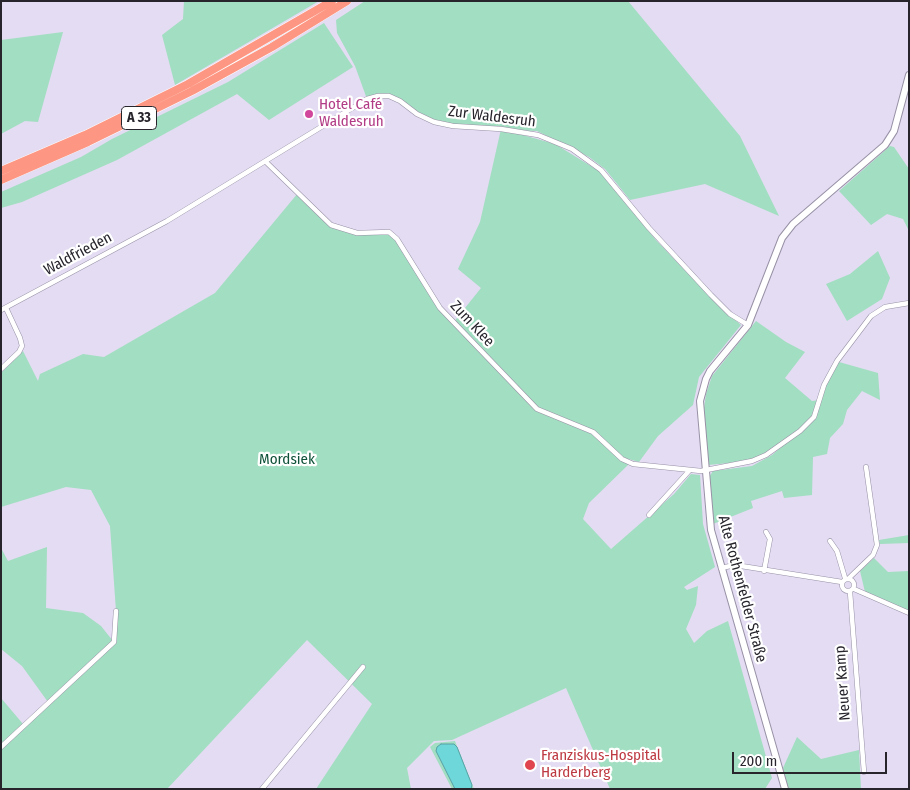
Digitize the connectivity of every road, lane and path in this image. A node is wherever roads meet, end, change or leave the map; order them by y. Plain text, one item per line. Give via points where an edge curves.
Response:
1 (332, 1) edge
2 (347, 1) edge
3 (909, 75) edge
4 (266, 162) junction
5 (1, 171) edge
6 (1, 180) edge
7 (166, 221) joint
8 (909, 303) edge
9 (4, 309) edge
10 (748, 325) junction
11 (1, 369) edge
12 (866, 467) dead end
13 (705, 470) junction
14 (689, 471) junction
15 (649, 515) dead end
16 (766, 532) dead end
17 (830, 541) dead end
18 (722, 568) junction
19 (764, 571) junction
20 (845, 579) junction
21 (852, 591) junction
22 (116, 611) dead end
23 (909, 613) edge
24 (364, 667) dead end
25 (1, 747) edge
26 (864, 772) dead end
27 (262, 789) edge
28 (785, 789) edge

1 - 5 highway, A 33 via 188,84
2 - 6 highway, A 33 via 192,91
3 - 10 street, Alte Rothenfelder Straße via 894,131 886,145 782,238
4 - 7 street, Zur Waldesruh
4 - 10 street, Zur Waldesruh via 367,99 378,96 400,101 434,122 538,135 572,149 601,170 711,295 730,314
4 - 14 street, Zum Klee via 332,224 357,233 389,232 397,238 440,308 538,409 593,432 622,459 633,464
7 - 9 street, Waldfrieden
8 - 13 street, Zum Klee via 885,307 871,316 858,331 824,385 814,417 800,431 752,461
9 - 11 street via 22,346
10 - 13 street, Alte Rothenfelder Straße via 710,371 702,389
12 - 20 street via 877,545 873,555
13 - 14 street, Zum Klee
13 - 18 street, Alte Rothenfelder Straße via 711,530
14 - 15 street
16 - 19 street via 770,539
17 - 20 street via 841,560
18 - 19 street via 735,566
18 - 28 street, Alte Rothenfelder Straße
19 - 20 street
20 - 21 street
20 - 21 street
21 - 23 street
21 - 26 street, Neuer Kamp
22 - 25 street via 114,642
24 - 27 street

